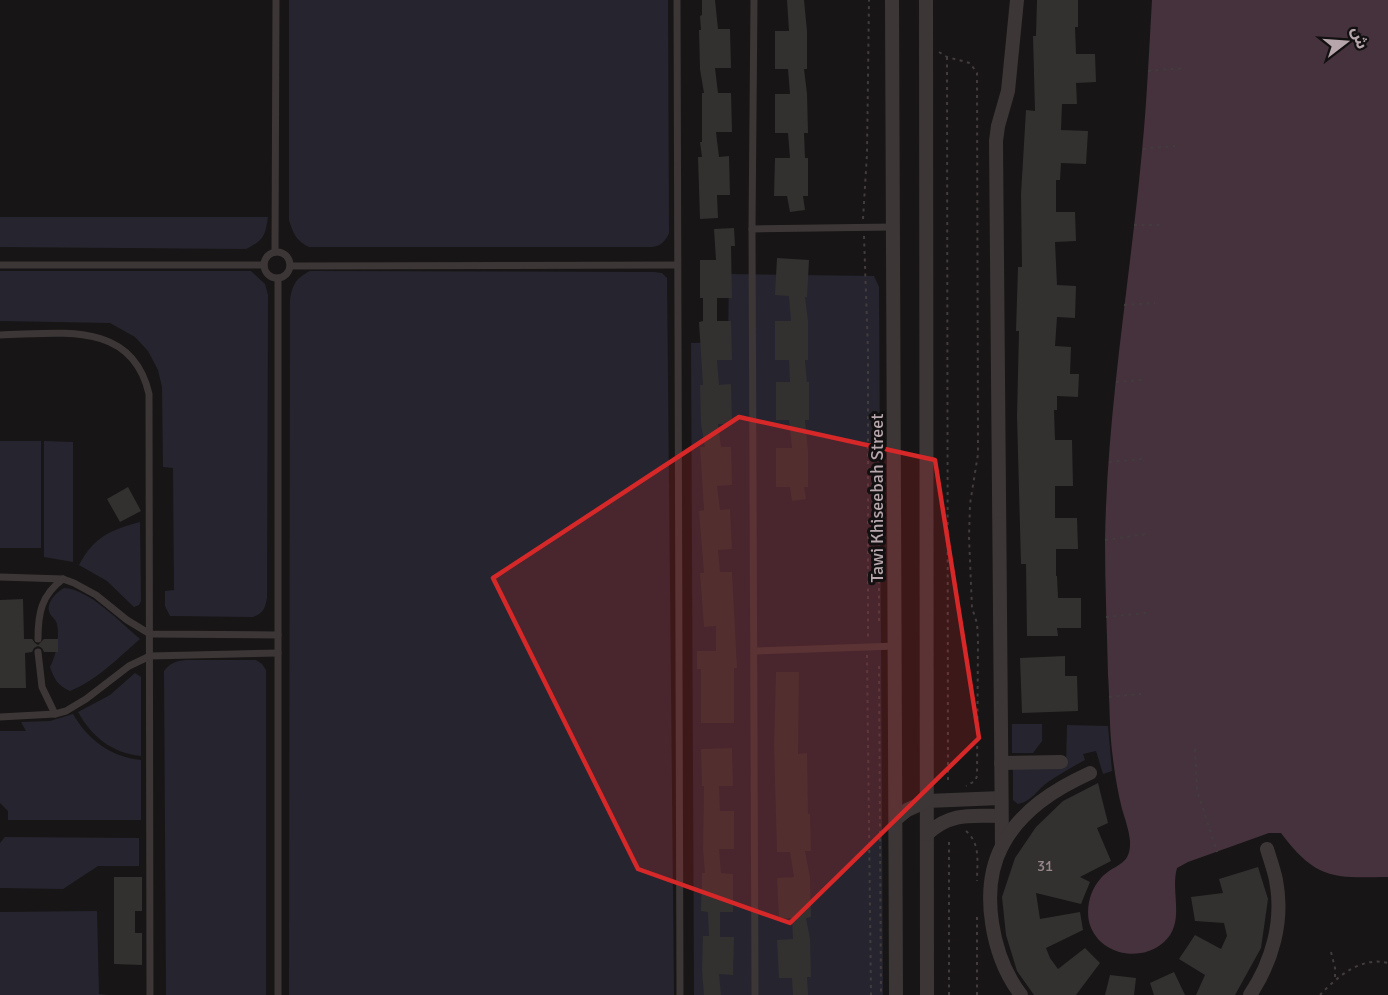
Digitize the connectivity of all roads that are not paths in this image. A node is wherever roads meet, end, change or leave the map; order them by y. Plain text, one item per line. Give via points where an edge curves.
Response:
1 (276, 0) edge
2 (677, 0) edge
3 (754, 0) edge
4 (892, 0) edge
5 (926, 0) edge
6 (1017, 0) edge
7 (892, 226) junction
8 (752, 229) junction
9 (275, 252) junction
10 (0, 265) edge
11 (264, 265) junction
12 (677, 265) junction
13 (290, 266) junction
14 (278, 278) junction
15 (0, 335) edge
16 (0, 577) edge
17 (63, 579) junction
18 (150, 634) junction
19 (278, 635) junction
20 (38, 639) dead end
21 (896, 646) junction
22 (753, 651) junction
23 (38, 652) dead end
24 (278, 653) junction
25 (150, 656) junction
26 (56, 714) junction
27 (0, 717) edge
28 (1061, 762) dead end
29 (1001, 763) junction
30 (1090, 773) dead end
31 (1001, 798) junction
32 (927, 801) junction
33 (1001, 816) junction
34 (896, 819) junction
35 (927, 834) junction
36 (1002, 846) junction
37 (1267, 849) dead end
38 (150, 995) edge
39 (278, 995) edge
40 (680, 995) edge
41 (755, 995) edge
42 (896, 995) edge
43 (927, 995) edge
44 (1022, 995) edge
45 (1250, 995) edge

1 - 9 lane
2 - 12 lane
3 - 8 lane
4 - 7 street, Tawi Khiseebah Street
5 - 32 street
6 - 29 street via 1008,91 996,141
7 - 8 lane
7 - 21 street, Tawi Khiseebah Street
8 - 22 lane
9 - 11 lane
9 - 13 lane via 284,254
10 - 11 lane
11 - 14 lane via 267,273
12 - 13 lane
12 - 40 lane
13 - 14 lane
14 - 19 lane
15 - 18 lane via 93,336 116,344 141,370 149,406
16 - 17 lane
17 - 18 lane via 84,588
17 - 20 lane via 43,600
18 - 19 lane
18 - 25 lane
19 - 24 lane
21 - 22 lane
21 - 34 street, Tawi Khiseebah Street
22 - 41 lane
23 - 26 lane via 42,687
24 - 25 lane
24 - 39 lane
25 - 26 lane
25 - 38 lane
26 - 27 lane
28 - 29 street
29 - 31 street
30 - 36 street via 1039,802
31 - 32 street
31 - 33 street
32 - 34 street
32 - 35 street
33 - 35 street via 961,816 943,821
33 - 36 street
34 - 42 street, Tawi Khiseebah Street
35 - 43 street
36 - 44 street via 992,888 993,930 1006,971
37 - 45 street via 1276,881 1279,915 1274,948

